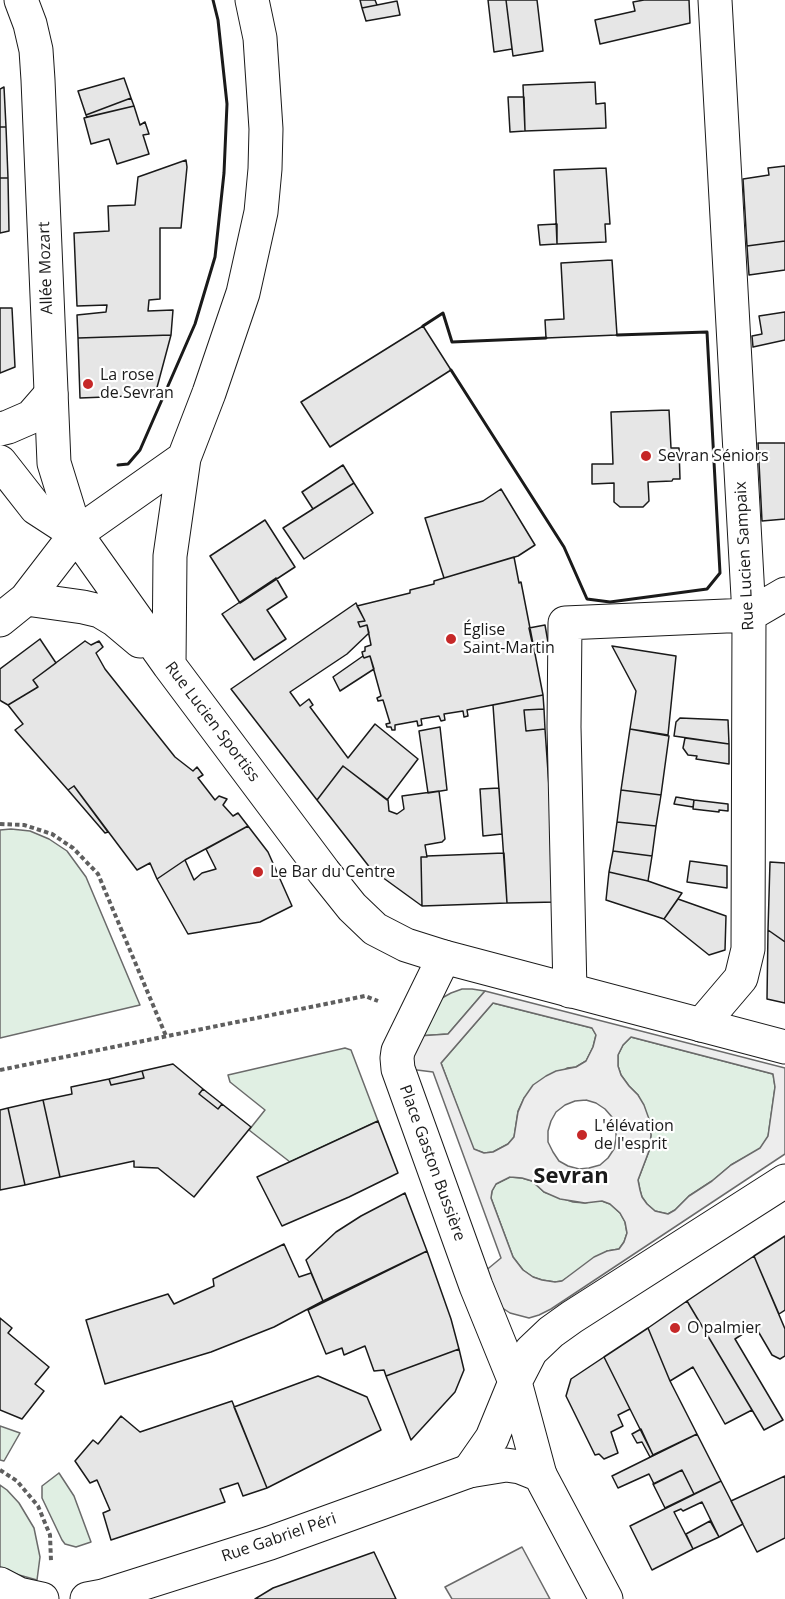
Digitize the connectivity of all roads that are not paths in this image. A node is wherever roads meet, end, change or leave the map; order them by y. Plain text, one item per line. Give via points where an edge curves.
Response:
1 (21, 0) edge
2 (252, 0) edge
3 (715, 0) edge
4 (51, 394) junction
5 (0, 429) edge
6 (184, 458) junction
7 (0, 462) edge
8 (76, 534) junction
9 (785, 594) edge
10 (27, 599) junction
11 (749, 615) junction
12 (0, 620) edge
13 (169, 665) junction
14 (444, 957) junction
15 (570, 991) junction
16 (701, 1025) junction
17 (785, 1047) edge
18 (785, 1181) edge
19 (515, 1382) junction
20 (469, 1471) junction
21 (540, 1475) junction
22 (87, 1599) edge
23 (606, 1599) edge

1 - 4 street, Allée Mozart via 36,50
2 - 6 street via 260,38 266,129 261,212 243,293
3 - 11 street, Rue Lucien Sampaix
4 - 5 street via 31,417
4 - 8 street, Allée Mozart via 54,463
6 - 8 street
6 - 13 street via 170,556
7 - 8 street, Rue Lucien Sportiss via 36,508
8 - 10 street
8 - 13 street, Rue Lucien Sportiss
9 - 11 street
10 - 12 street
10 - 13 street via 100,611
11 - 15 street via 565,623
11 - 16 street, Rue Lucien Sampaix via 748,949 741,978
13 - 14 street, Rue Lucien Sportiss via 352,907 375,929 406,945
14 - 15 street
14 - 19 street, Place Gaston Bussière via 398,1051 398,1069 476,1287
15 - 16 street
16 - 17 street
18 - 19 street via 551,1332 531,1351
19 - 20 street via 492,1438
19 - 21 street, Place Gaston Bussière
20 - 21 street, Rue Gabriel Péri via 506,1464
20 - 22 street, Rue Gabriel Péri via 270,1543
21 - 23 street, Place Gaston Bussière

